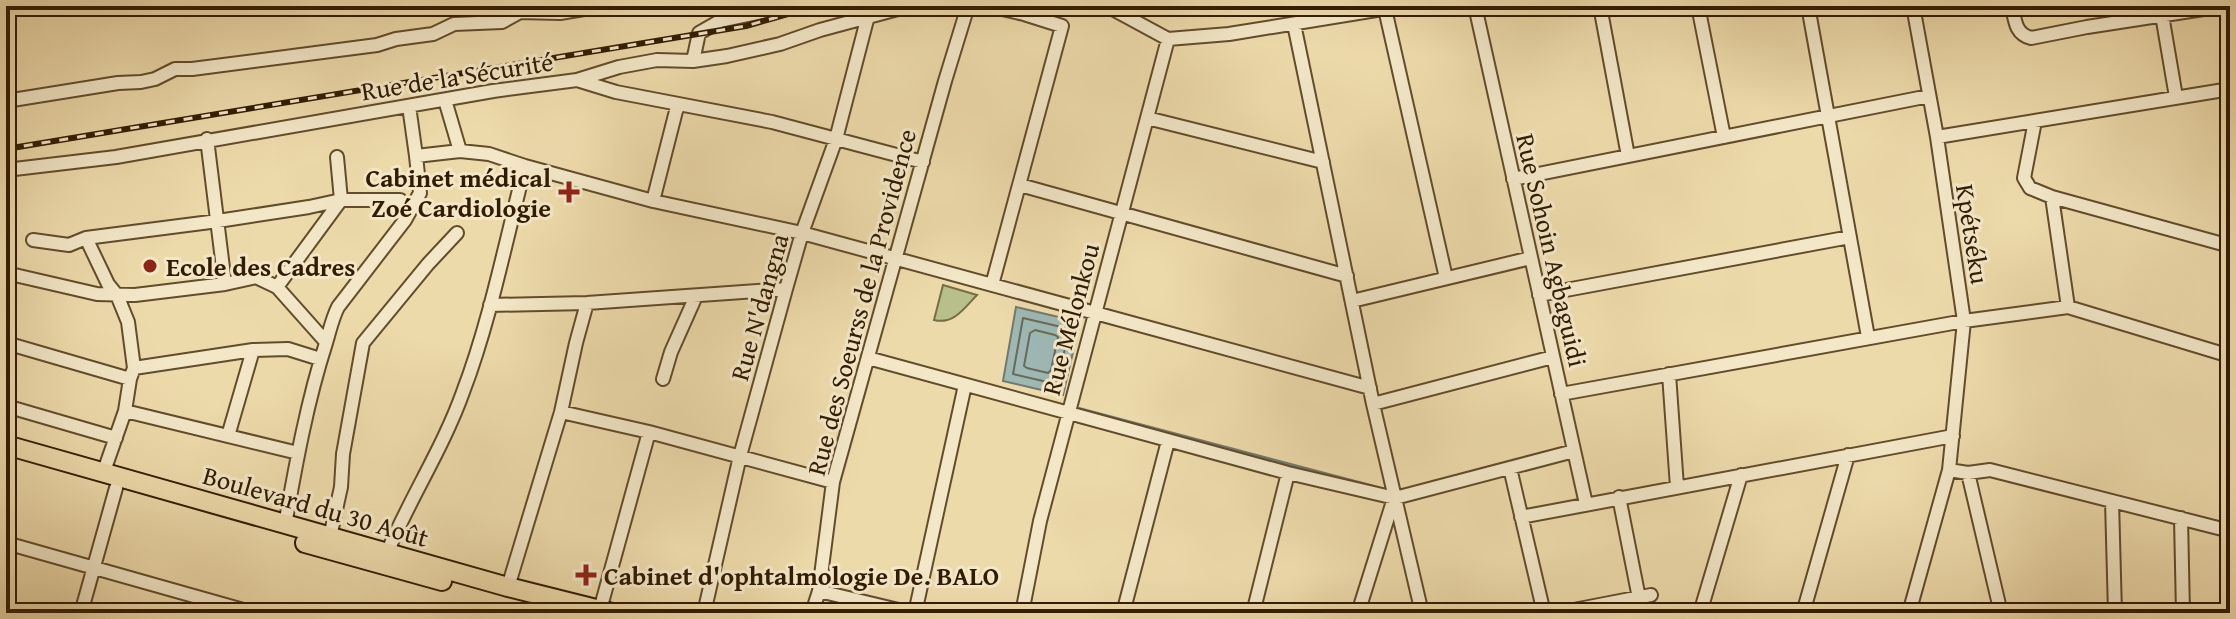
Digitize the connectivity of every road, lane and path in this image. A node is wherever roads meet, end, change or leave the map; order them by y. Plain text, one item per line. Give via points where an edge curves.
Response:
1 (602, 6) edge
2 (791, 6) edge
3 (909, 6) edge
4 (968, 6) edge
5 (989, 6) edge
6 (1107, 6) edge
7 (1401, 6) edge
8 (1475, 6) edge
9 (1600, 6) edge
10 (1698, 6) edge
11 (1808, 6) edge
12 (1913, 6) edge
13 (2012, 6) edge
14 (2119, 6) edge
15 (2223, 6) edge
16 (1385, 9) junction
17 (2162, 15) junction
18 (868, 16) junction
19 (2121, 22) junction
20 (1294, 24) junction
21 (1168, 39) junction
22 (693, 61) junction
23 (577, 80) junction
24 (2230, 89) edge
25 (1929, 96) junction
26 (2176, 97) junction
27 (445, 100) junction
28 (6, 101) edge
29 (679, 105) junction
30 (409, 106) junction
31 (1829, 116) junction
32 (1147, 118) junction
33 (2035, 121) junction
34 (1724, 137) junction
35 (1937, 137) junction
36 (207, 139) junction
37 (836, 139) junction
38 (460, 151) junction
39 (416, 156) junction
40 (1628, 156) junction
41 (337, 157) dead end
42 (923, 162) junction
43 (1323, 162) junction
44 (525, 166) junction
45 (6, 170) edge
46 (1513, 179) junction
47 (1020, 185) junction
48 (2052, 197) junction
49 (341, 200) junction
50 (653, 201) junction
51 (1122, 213) junction
52 (405, 220) junction
53 (218, 221) junction
54 (457, 233) dead end
55 (802, 233) junction
56 (1850, 237) junction
57 (86, 238) junction
58 (33, 240) dead end
59 (2230, 246) edge
60 (896, 258) junction
61 (1531, 258) junction
62 (6, 273) edge
63 (1347, 276) junction
64 (1446, 278) junction
65 (225, 284) junction
66 (992, 285) junction
67 (277, 287) junction
68 (786, 289) junction
69 (117, 295) junction
70 (1539, 295) junction
71 (696, 296) junction
72 (1352, 301) junction
73 (587, 303) junction
74 (490, 305) junction
75 (2068, 307) junction
76 (1095, 313) junction
77 (1964, 321) junction
78 (1868, 337) junction
79 (326, 342) junction
80 (6, 343) edge
81 (253, 350) junction
82 (2230, 356) edge
83 (1553, 357) junction
84 (868, 358) junction
85 (320, 359) junction
86 (132, 374) junction
87 (1669, 374) junction
88 (663, 379) dead end
89 (965, 385) junction
90 (1370, 388) junction
91 (1561, 394) junction
92 (1373, 404) junction
93 (6, 406) edge
94 (125, 411) junction
95 (561, 412) junction
96 (1068, 413) junction
97 (649, 432) junction
98 (228, 436) junction
99 (1953, 436) junction
100 (116, 438) junction
101 (1168, 441) junction
102 (6, 445) edge
103 (1574, 451) junction
104 (298, 453) junction
105 (1848, 455) junction
106 (740, 456) junction
107 (6, 457) edge
108 (1510, 468) junction
109 (1949, 470) junction
110 (1288, 473) junction
111 (1968, 473) junction
112 (1741, 475) junction
113 (109, 481) junction
114 (833, 482) junction
115 (1677, 487) junction
116 (1619, 497) junction
117 (1395, 498) junction
118 (2112, 501) junction
119 (1586, 504) junction
120 (1521, 517) junction
121 (2181, 518) junction
122 (285, 525) junction
123 (2230, 531) edge
124 (330, 537) junction
125 (6, 543) edge
126 (387, 553) junction
127 (94, 567) junction
128 (508, 587) junction
129 (819, 591) junction
130 (584, 610) edge
131 (81, 613) edge
132 (254, 613) edge
133 (704, 613) edge
134 (812, 613) edge
135 (913, 613) edge
136 (1022, 613) edge
137 (1123, 613) edge
138 (1253, 613) edge
139 (1358, 613) edge
140 (1422, 613) edge
141 (1544, 613) edge
142 (1558, 613) edge
143 (1700, 613) edge
144 (1803, 613) edge
145 (1909, 613) edge
146 (2001, 613) edge
147 (2115, 613) edge
148 (2183, 613) edge

1 - 28 street via 520,12 502,22 454,24 433,34 377,45 175,69 141,82
2 - 22 street via 712,24 699,33
3 - 18 street, Rue de la Sécurité
4 - 42 street, Rue des Soeurss de la Providence
5 - 47 street via 1062,26
6 - 21 street
7 - 16 street
8 - 46 street, Rue Sohoin Agbaguidi
9 - 40 street
10 - 34 street
11 - 31 street
12 - 25 street, Kpétséku
13 - 19 street via 2017,28 2031,38
14 - 19 street
15 - 17 street
16 - 20 street
16 - 64 street
17 - 19 street
17 - 26 street
18 - 22 street, Rue de la Sécurité via 780,44
18 - 37 street, Rue N'dangna
20 - 21 street
20 - 43 street
21 - 32 street, Rue Mélonkou
22 - 23 street, Rue de la Sécurité via 657,60
23 - 27 street, Rue de la Sécurité
23 - 29 street
24 - 26 street
25 - 31 street
25 - 35 street, Kpétséku
26 - 33 street
27 - 30 street, Rue de la Sécurité
27 - 38 street
29 - 37 street
29 - 50 street
30 - 36 street, Rue de la Sécurité
30 - 39 street
31 - 34 street
31 - 56 street
32 - 43 street
32 - 51 street, Rue Mélonkou
33 - 35 street
33 - 48 street via 2024,178 2030,188
34 - 40 street
35 - 77 street, Kpétséku
36 - 45 street, Rue de la Sécurité
36 - 53 street
37 - 42 street
37 - 55 street, Rue N'dangna
38 - 39 street
38 - 44 street
39 - 52 street via 420,193
40 - 46 street
41 - 49 street
42 - 60 street, Rue des Soeurss de la Providence
43 - 63 street
44 - 50 street
44 - 74 street
46 - 61 street, Rue Sohoin Agbaguidi
47 - 51 street
47 - 66 street
48 - 59 street
48 - 75 street
49 - 52 street via 400,200
49 - 53 street
49 - 67 street
50 - 55 street
51 - 63 street
51 - 76 street, Rue Mélonkou
52 - 79 street via 338,307
53 - 57 street
53 - 65 street
54 - 124 street via 363,343
55 - 60 street
55 - 68 street, Rue N'dangna
56 - 70 street
56 - 78 street
57 - 58 street via 69,245
57 - 69 street
60 - 66 street
60 - 84 street, Rue des Soeurss de la Providence
61 - 64 street
61 - 70 street, Rue Sohoin Agbaguidi
62 - 69 street
63 - 72 street
64 - 72 street
65 - 67 street via 256,277
65 - 69 street
66 - 76 street
67 - 79 street
68 - 71 street
68 - 106 street, Rue N'dangna
69 - 86 street via 128,322
70 - 83 street, Rue Sohoin Agbaguidi
71 - 73 street
71 - 88 street
72 - 90 street
73 - 74 street
73 - 95 street
74 - 126 street via 463,392
75 - 77 street
75 - 82 street
76 - 90 street
76 - 96 street, Rue Mélonkou
77 - 78 street
77 - 99 street, Kpétséku
78 - 87 street
79 - 85 street
80 - 86 street
81 - 85 street via 288,349
81 - 86 street via 188,358
81 - 98 street
83 - 91 street, Rue Sohoin Agbaguidi
83 - 92 street
84 - 89 street
84 - 114 street, Rue des Soeurss de la Providence
85 - 104 street
86 - 94 street
87 - 91 street
87 - 115 street
89 - 96 street
89 - 135 street
90 - 92 street
91 - 103 street, Rue Sohoin Agbaguidi
92 - 117 street
93 - 100 street
94 - 98 street
94 - 100 street
95 - 97 street
95 - 128 street
96 - 101 street
96 - 136 street, Rue Mélonkou
97 - 106 street
97 - 130 street
98 - 104 street
99 - 105 street
99 - 109 street, Kpétséku
100 - 113 street
101 - 110 street
101 - 137 street
102 - 113 highway, Boulevard du 30 Août
103 - 108 street
103 - 119 street, Rue Sohoin Agbaguidi
104 - 122 street
105 - 112 street
105 - 144 street
106 - 114 street
106 - 133 street, Rue N'dangna
107 - 113 highway, Boulevard du 30 Août
108 - 117 street
108 - 120 street
109 - 111 street
109 - 145 street, Kpétséku
110 - 117 street
110 - 138 street
111 - 118 street via 1990,470
111 - 146 street
112 - 115 street
112 - 143 street
113 - 122 highway, Boulevard du 30 Août
113 - 127 street
113 - 130 highway, Boulevard du 30 Août via 531,606
114 - 129 street, Rue des Soeurss de la Providence
115 - 116 street
116 - 119 street
116 - 142 street via 1645,596
117 - 139 street
117 - 140 street
118 - 121 street
118 - 147 street
119 - 120 street
120 - 141 street
121 - 123 street
121 - 148 street
122 - 124 highway, Boulevard du 30 Août
124 - 126 highway, Boulevard du 30 Août
125 - 127 street
126 - 128 highway, Boulevard du 30 Août
127 - 131 street
127 - 132 street
128 - 130 highway, Boulevard du 30 Août
129 - 134 street, Rue des Soeurss de la Providence
129 - 135 street

